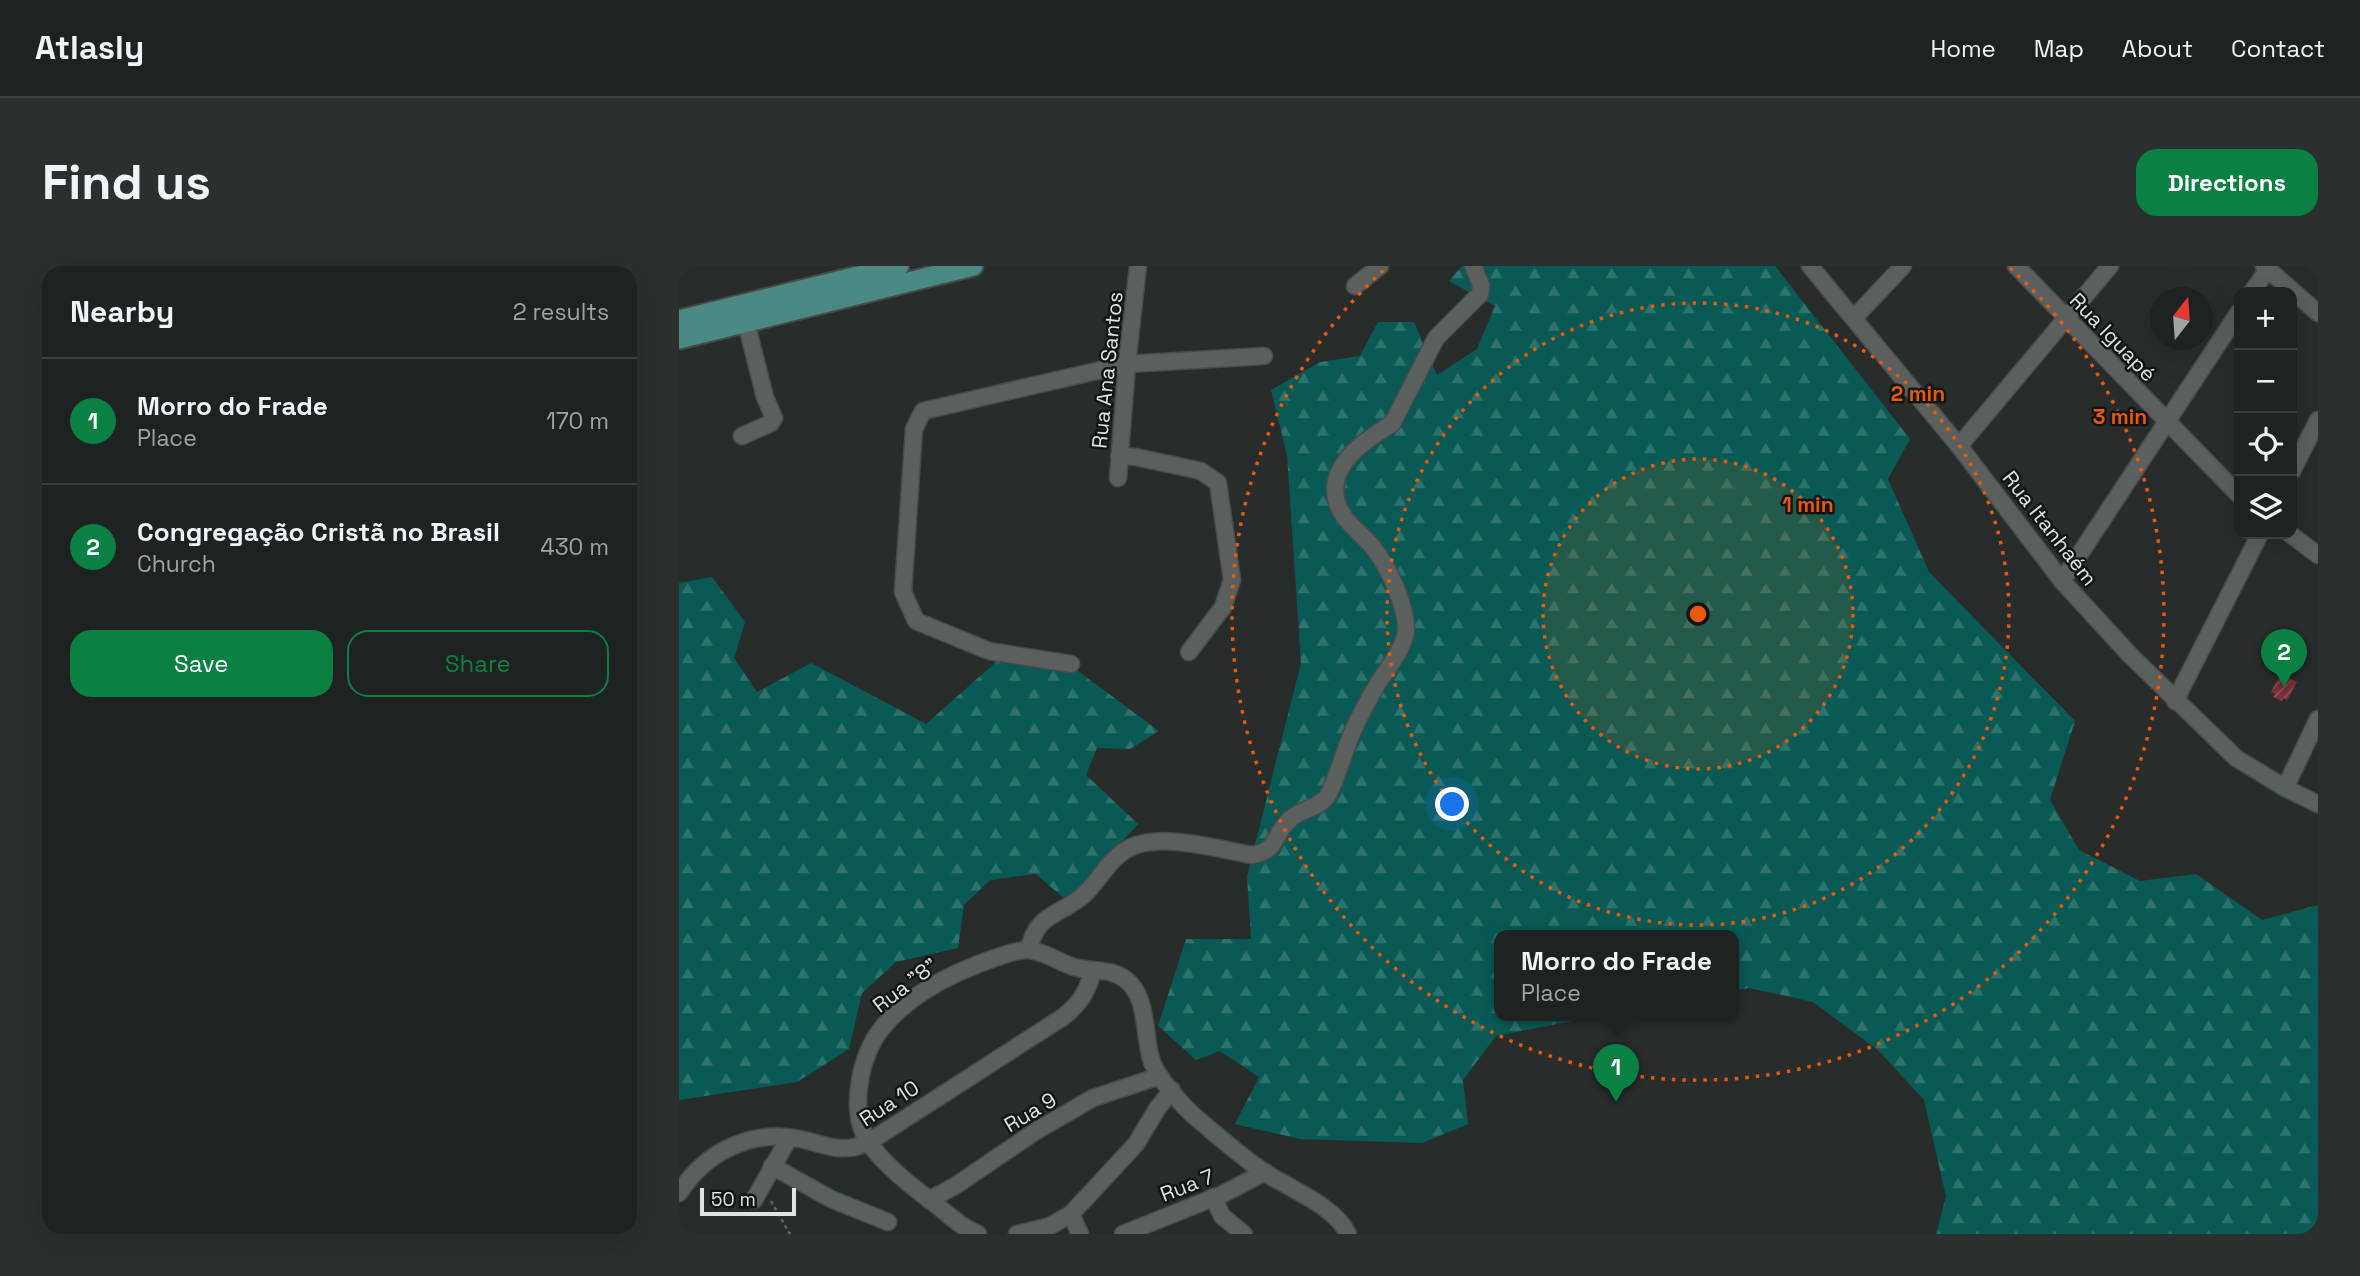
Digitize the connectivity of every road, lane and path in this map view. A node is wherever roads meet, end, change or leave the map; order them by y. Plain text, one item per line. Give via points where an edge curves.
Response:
1 (899, 266) edge
2 (973, 266) edge
3 (1138, 266) edge
4 (1380, 266) edge
5 (1473, 266) edge
6 (1810, 266) edge
7 (1903, 266) edge
8 (2016, 266) edge
9 (2110, 266) edge
10 (2266, 267) edge
11 (1355, 286) dead end
12 (2255, 287) edge
13 (2318, 313) edge
14 (1854, 318) junction
15 (2065, 318) junction
16 (679, 320) edge
17 (2234, 320) edge
18 (746, 322) junction
19 (679, 339) edge
20 (1263, 356) dead end
21 (1127, 364) junction
22 (2318, 420) edge
23 (2166, 422) junction
24 (742, 436) dead end
25 (1959, 446) junction
26 (1119, 456) junction
27 (2297, 461) edge
28 (1118, 478) dead end
29 (2234, 490) edge
30 (2257, 539) edge
31 (2297, 539) edge
32 (2318, 555) edge
33 (2062, 581) junction
34 (1189, 652) dead end
35 (1071, 664) dead end
36 (2175, 701) junction
37 (2318, 719) edge
38 (2285, 788) junction
39 (2318, 804) edge
40 (1029, 950) junction
41 (1093, 970) junction
42 (1160, 1076) junction
43 (1177, 1095) junction
44 (789, 1138) junction
45 (869, 1142) junction
46 (772, 1166) junction
47 (1265, 1172) junction
48 (764, 1182) junction
49 (679, 1193) edge
50 (1213, 1198) junction
51 (754, 1200) dead end
52 (929, 1200) junction
53 (1071, 1214) junction
54 (888, 1222) dead end
55 (790, 1234) edge
56 (978, 1234) edge
57 (1017, 1234) edge
58 (1080, 1234) edge
59 (1123, 1234) edge
60 (1244, 1234) edge
61 (1347, 1234) edge

1 - 16 main road
2 - 18 main road
3 - 21 street, Rua Ana Santos
4 - 11 street
5 - 40 street via 1480,294 1436,338 1392,424 1342,464 1334,482 1341,511 1386,566 1406,630 1402,646 1355,728 1327,797 1321,805 1296,813 1271,849 1262,854 1159,841 1120,853 1082,897 1035,930
6 - 14 street, Rua Itanhaém
7 - 14 street
8 - 15 street, Rua Iguapé
9 - 15 street
10 - 12 street
10 - 13 street
14 - 25 street, Rua Itanhaém
15 - 23 street, Rua Iguapé
15 - 25 street
17 - 23 street
18 - 19 main road
18 - 24 street via 774,418
20 - 21 street
21 - 26 street, Rua Ana Santos
21 - 35 street via 923,411 913,429 903,592 916,621 989,651
22 - 27 street
23 - 29 street, Rua Iguapé
23 - 33 street
25 - 33 street, Rua Itanhaém
26 - 28 street, Rua Ana Santos
26 - 34 street via 1201,471 1218,483 1232,580 1223,607
30 - 36 street
31 - 32 street
33 - 36 street, Rua Itanhaém
36 - 38 street, Rua Itanhaém via 2237,758
37 - 38 street
38 - 39 street, Rua Itanhaém
40 - 41 street
40 - 45 street, Rua "8" via 998,957 941,981 881,1029 865,1064 859,1098 862,1127
41 - 42 street via 1115,973 1135,990 1142,1006 1147,1047
41 - 45 street, Rua 10 via 1082,999 1063,1017
42 - 43 street
42 - 52 street, Rua 9 via 1093,1098
43 - 47 street via 1192,1113
43 - 53 street via 1157,1109 1136,1144
44 - 45 street, Rua 10 via 842,1149
44 - 46 street
44 - 49 street, Rua 10 via 759,1137 724,1150 697,1170
45 - 52 street, Rua "8"
46 - 48 street
46 - 54 street via 831,1199
47 - 50 street, Rua 7
47 - 61 street via 1332,1213
48 - 51 street
48 - 55 path
50 - 59 street, Rua 7
50 - 60 street via 1222,1216
52 - 56 street, Rua "8" via 961,1227
53 - 57 street via 1050,1226
53 - 58 street

